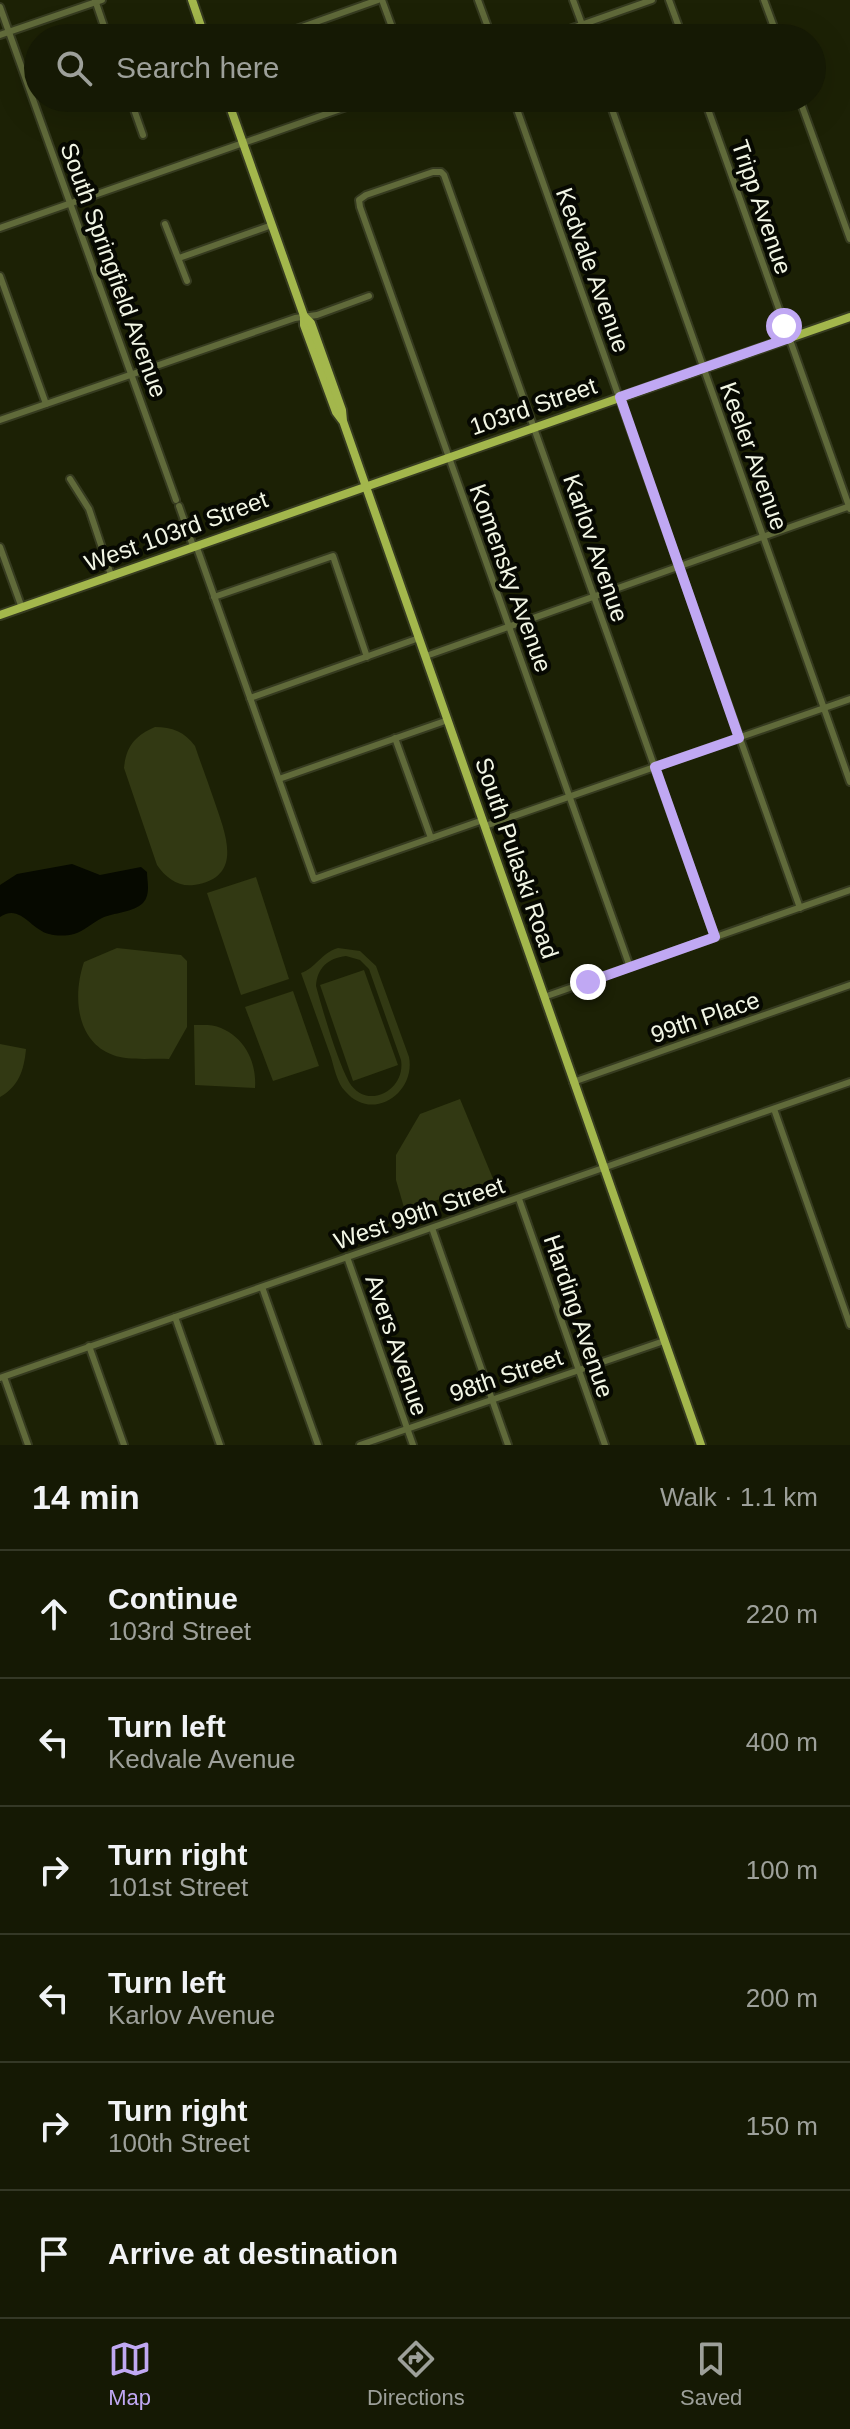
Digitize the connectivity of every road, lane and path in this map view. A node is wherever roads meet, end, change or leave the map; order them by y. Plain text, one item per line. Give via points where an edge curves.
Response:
1 (192, 0) edge
2 (380, 0) edge
3 (478, 0) edge
4 (573, 0) edge
5 (652, 0) edge
6 (669, 0) edge
7 (764, 0) edge
8 (97, 1) edge
9 (0, 7) edge
10 (32, 24) edge
11 (104, 24) edge
12 (200, 24) edge
13 (311, 24) edge
14 (390, 24) edge
15 (487, 24) edge
16 (582, 24) edge
17 (585, 24) edge
18 (678, 24) edge
19 (773, 24) edge
20 (24, 27) edge
21 (9, 32) junction
22 (0, 35) edge
23 (24, 73) edge
24 (38, 112) edge
25 (135, 112) edge
26 (232, 112) edge
27 (332, 112) edge
28 (518, 112) edge
29 (613, 112) edge
30 (709, 112) edge
31 (804, 112) edge
32 (143, 135) dead end
33 (243, 143) junction
34 (441, 172) joint
35 (71, 203) junction
36 (165, 224) dead end
37 (272, 225) junction
38 (0, 228) edge
39 (850, 239) edge
40 (179, 258) junction
41 (0, 276) edge
42 (187, 281) dead end
43 (369, 296) dead end
44 (304, 316) junction
45 (850, 317) edge
46 (789, 338) junction
47 (703, 368) junction
48 (132, 374) junction
49 (620, 397) junction
50 (46, 404) junction
51 (0, 420) edge
52 (534, 427) junction
53 (449, 456) junction
54 (70, 479) dead end
55 (365, 485) junction
56 (850, 507) edge
57 (764, 538) junction
58 (194, 546) junction
59 (0, 547) edge
60 (679, 567) junction
61 (111, 575) junction
62 (595, 596) junction
63 (214, 597) junction
64 (22, 608) junction
65 (0, 615) edge
66 (509, 627) junction
67 (419, 638) junction
68 (426, 656) junction
69 (367, 657) junction
70 (250, 698) junction
71 (850, 699) edge
72 (824, 708) junction
73 (448, 720) junction
74 (395, 738) junction
75 (739, 738) junction
76 (655, 767) junction
77 (279, 779) junction
78 (850, 782) edge
79 (569, 797) junction
80 (484, 823) junction
81 (431, 838) junction
82 (850, 890) edge
83 (800, 908) junction
84 (715, 937) junction
85 (630, 967) junction
86 (850, 985) edge
87 (544, 997) junction
88 (573, 1082) junction
89 (850, 1082) edge
90 (774, 1109) junction
91 (603, 1169) junction
92 (519, 1199) junction
93 (432, 1228) junction
94 (347, 1257) junction
95 (262, 1287) junction
96 (175, 1317) junction
97 (850, 1325) edge
98 (664, 1341) junction
99 (89, 1346) junction
100 (578, 1370) junction
101 (2, 1377) edge
102 (492, 1399) junction
103 (407, 1428) junction
104 (28, 1445) edge
105 (124, 1445) edge
106 (220, 1445) edge
107 (318, 1445) edge
108 (360, 1445) edge
109 (413, 1445) edge
110 (508, 1445) edge
111 (605, 1445) edge
112 (701, 1445) edge

1 - 12 main road
2 - 13 street
2 - 14 street
3 - 15 street
4 - 16 street
5 - 17 street
6 - 18 street
7 - 19 street
8 - 10 street
8 - 11 street
9 - 21 street, South Springfield Avenue
20 - 21 street
21 - 22 street
21 - 23 street, South Springfield Avenue
24 - 35 street, South Springfield Avenue
25 - 32 street
26 - 33 main road, South Pulaski Road
27 - 33 street
28 - 49 street, Kedvale Avenue
29 - 47 street, Keeler Avenue
30 - 46 street, Tripp Avenue
31 - 39 street
33 - 35 street
33 - 37 main road, South Pulaski Road
34 - 52 street, Karlov Avenue
34 - 53 street, Komensky Avenue via 359,200
35 - 38 street
35 - 48 street, South Springfield Avenue
36 - 40 street
37 - 40 street
37 - 44 main road, South Pulaski Road
40 - 42 street
41 - 50 street
43 - 44 street
44 - 48 street
44 - 55 main road, South Pulaski Road via 311,323
45 - 46 main road, 103rd Street
46 - 47 main road, 103rd Street
46 - 56 street, Tripp Avenue
47 - 49 main road, 103rd Street
47 - 57 street, Keeler Avenue
48 - 50 street
48 - 58 street, South Springfield Avenue
49 - 52 main road, 103rd Street
49 - 60 street, Kedvale Avenue
50 - 51 street
52 - 53 main road, 103rd Street
52 - 62 street, Karlov Avenue
53 - 55 main road, 103rd Street
53 - 66 street, Komensky Avenue
54 - 61 street via 89,509
55 - 58 main road, West 103rd Street
55 - 67 main road, South Pulaski Road
56 - 57 street
57 - 60 street
57 - 72 street, Keeler Avenue
58 - 61 main road, West 103rd Street
58 - 63 street, South Springfield Avenue
59 - 64 street
60 - 62 street
60 - 75 street, Kedvale Avenue
61 - 64 main road, West 103rd Street
62 - 66 street
62 - 76 street, Karlov Avenue
63 - 69 street via 333,556
63 - 70 street, South Springfield Avenue
64 - 65 main road, West 103rd Street
66 - 68 street
66 - 79 street, Komensky Avenue
67 - 68 main road, South Pulaski Road
67 - 69 street
68 - 73 main road, South Pulaski Road
69 - 70 street
70 - 77 street, South Springfield Avenue
71 - 72 street
72 - 75 street
72 - 78 street, Keeler Avenue
73 - 74 street
73 - 80 main road, South Pulaski Road
74 - 77 street
74 - 81 street
75 - 76 street
75 - 83 street, Kedvale Avenue
76 - 79 street
76 - 84 street, Karlov Avenue
77 - 81 street, South Springfield Avenue via 314,879
79 - 80 street
79 - 85 street, Komensky Avenue
80 - 81 street
80 - 87 main road, South Pulaski Road
82 - 83 street
83 - 84 street
84 - 85 street
85 - 87 street
86 - 88 street, 99th Place
87 - 88 main road, South Pulaski Road
88 - 91 main road, South Pulaski Road
89 - 90 street, West 99th Street
90 - 91 street, West 99th Street
90 - 97 street
91 - 92 street, West 99th Street
91 - 98 main road, South Pulaski Road
92 - 93 street, West 99th Street
92 - 100 street, Harding Avenue
93 - 94 street, West 99th Street
93 - 102 street
94 - 95 street, West 99th Street
94 - 103 street, Avers Avenue
95 - 96 street, West 99th Street
95 - 107 street
96 - 99 street, West 99th Street
96 - 106 street
98 - 100 street, 98th Street
98 - 112 main road, South Pulaski Road
99 - 101 street, West 99th Street
99 - 105 street
100 - 102 street, 98th Street
100 - 111 street, Harding Avenue
101 - 104 street
102 - 103 street, 98th Street
102 - 110 street
103 - 108 street, 98th Street
103 - 109 street, Avers Avenue

